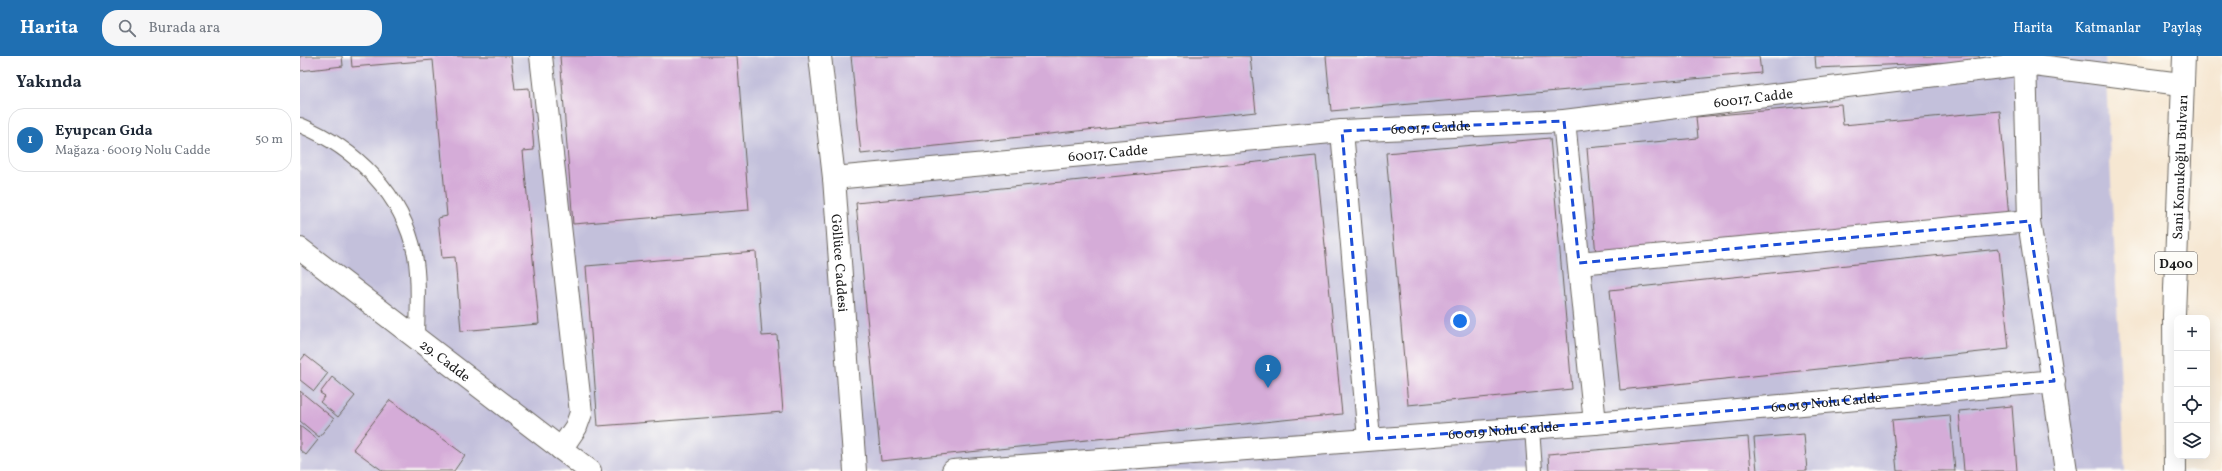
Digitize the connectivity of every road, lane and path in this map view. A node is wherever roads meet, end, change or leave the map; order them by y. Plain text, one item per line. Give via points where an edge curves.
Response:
1 (541, 56) edge
2 (820, 56) edge
3 (2184, 56) edge
4 (2025, 60) edge
5 (2182, 84) junction
6 (1564, 121) junction
7 (300, 125) edge
8 (1342, 131) junction
9 (834, 178) junction
10 (2029, 221) junction
11 (300, 249) edge
12 (1579, 263) junction
13 (417, 340) junction
14 (2054, 381) junction
15 (1596, 423) junction
16 (1532, 428) junction
17 (1369, 439) junction
18 (561, 449) junction
19 (1081, 466) edge
20 (590, 471) edge
21 (855, 471) edge
22 (953, 471) edge
23 (1535, 471) edge
24 (2066, 471) edge
25 (2175, 471) edge

1 - 18 main road via 581,413 576,427
2 - 9 main road, Göllüce Caddesi
3 - 5 main road, Sani Konukoğlu Bulvarı / D400
4 - 5 main road, 60017. Cadde
4 - 6 main road, 60017. Cadde
4 - 10 main road
5 - 25 main road, Sani Konukoğlu Bulvarı / D400 via 2174,315
6 - 8 main road, 60017. Cadde
6 - 12 main road
7 - 13 lane via 333,142 358,160 389,194 400,212 414,255 417,279
8 - 9 main road, 60017. Cadde
8 - 17 main road
9 - 21 main road, Göllüce Caddesi
10 - 12 main road
10 - 14 main road
11 - 13 main road, 29. Cadde
12 - 15 main road
13 - 18 main road, 29. Cadde
14 - 15 main road, 60019 Nolu Cadde
14 - 24 main road
15 - 16 main road, 60019 Nolu Cadde
16 - 17 main road, 60019 Nolu Cadde
16 - 23 lane
17 - 19 main road, 60019 Nolu Cadde
18 - 20 main road, 29. Cadde
19 - 22 main road, 60019 Nolu Cadde

